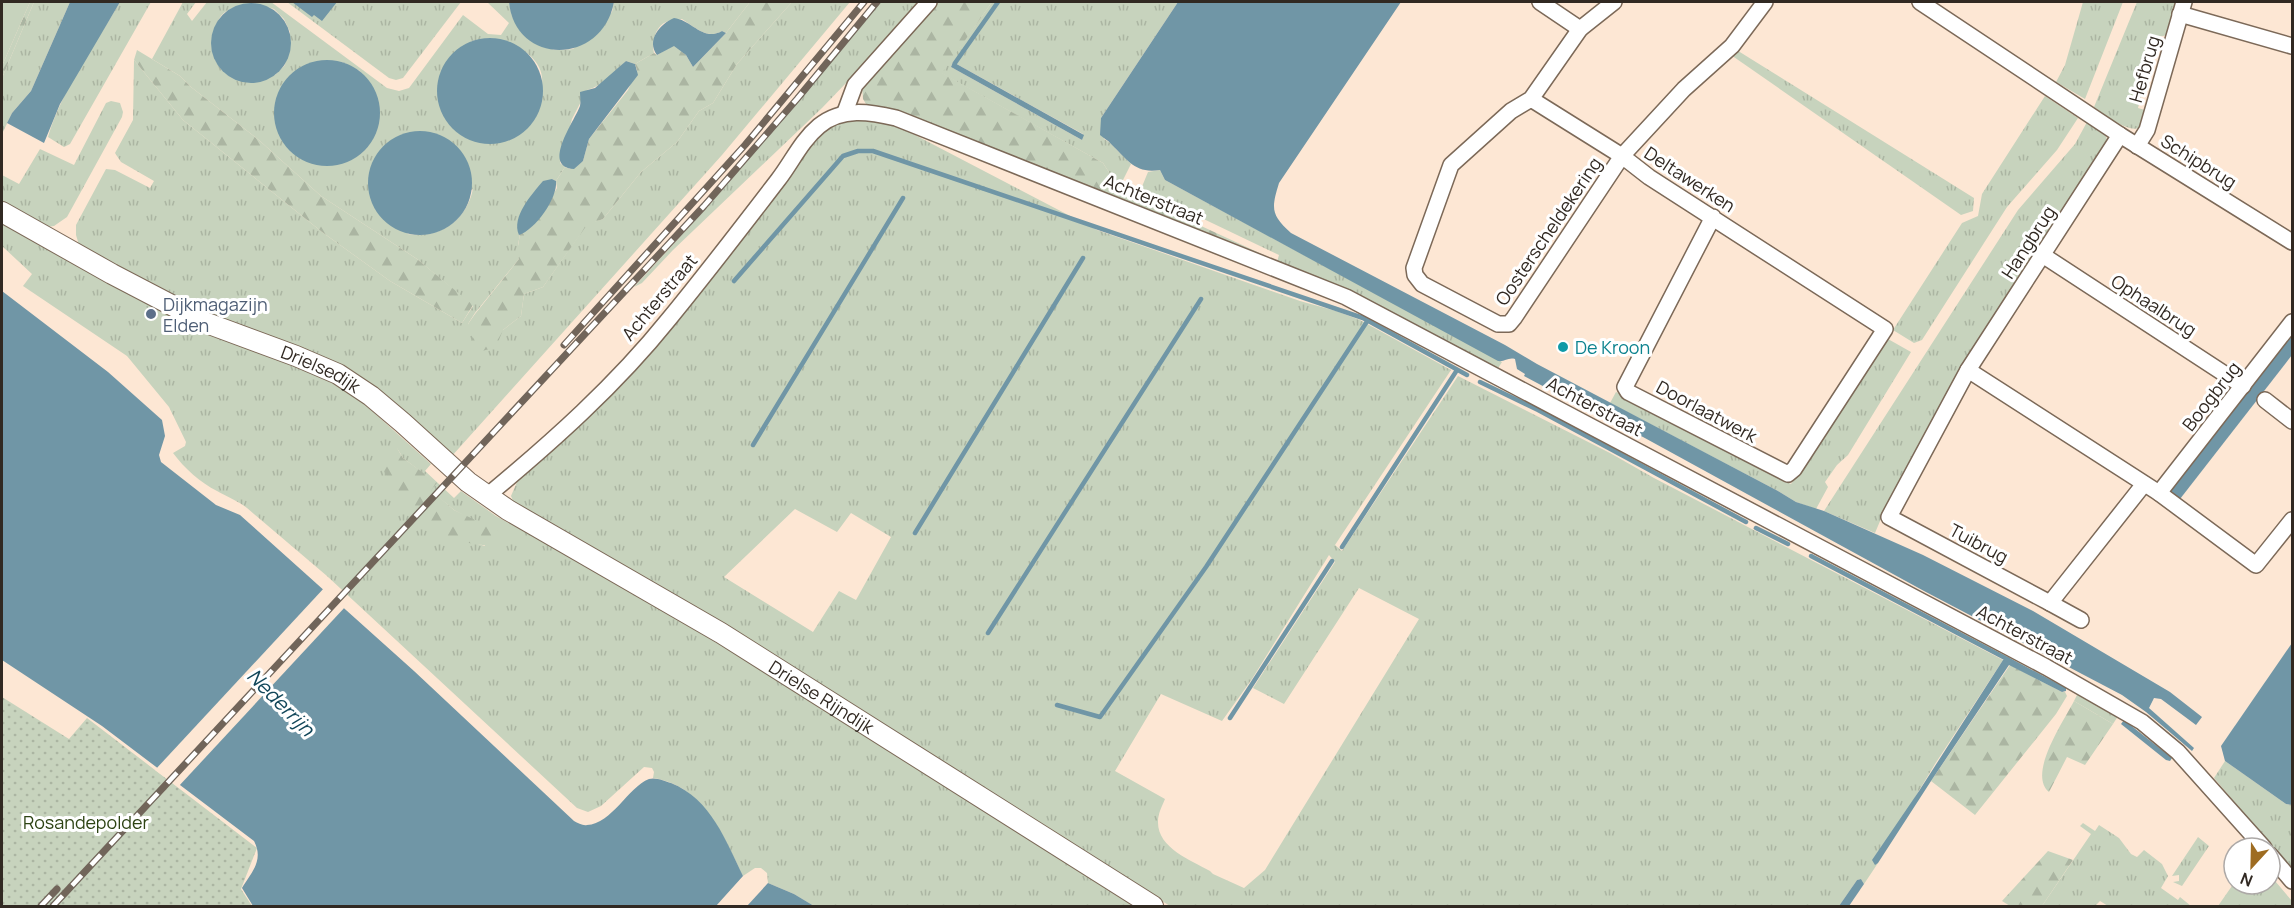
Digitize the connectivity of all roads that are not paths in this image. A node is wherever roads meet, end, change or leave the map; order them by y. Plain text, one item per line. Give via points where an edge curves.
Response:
1 (929, 2) edge
2 (1540, 2) edge
3 (1614, 2) edge
4 (1764, 2) edge
5 (1920, 2) edge
6 (2182, 8) edge
7 (1580, 29) junction
8 (2292, 46) edge
9 (1531, 99) junction
10 (845, 112) junction
11 (2120, 135) junction
12 (2137, 146) junction
13 (1622, 156) junction
14 (2, 212) edge
15 (1713, 217) junction
16 (2292, 242) edge
17 (2043, 256) junction
18 (2292, 322) edge
19 (1885, 329) joint
20 (1968, 370) junction
21 (2243, 386) junction
22 (2265, 400) dead end
23 (2292, 421) edge
24 (2144, 484) junction
25 (2159, 493) junction
26 (487, 496) junction
27 (1889, 517) joint
28 (2292, 520) edge
29 (2050, 603) junction
30 (2081, 620) dead end
31 (2253, 836) edge
32 (2282, 869) edge
33 (2292, 881) edge
34 (1153, 906) edge

1 - 10 street via 855,85
2 - 7 street
3 - 7 street
4 - 13 street, Deltawerken via 1732,46 1660,113
5 - 11 street, Schipbrug
6 - 8 street
6 - 12 street, Hefbrug via 2147,130
7 - 9 street
9 - 13 street
9 - 13 street, Oosterscheldekering via 1511,111 1451,165 1414,268 1422,284 1498,324 1509,324
10 - 26 street, Achterstraat via 820,124 803,142 668,321 560,435
10 - 31 street, Achterstraat via 868,111 896,118 1346,297 2121,709 2178,752
11 - 12 street, Schipbrug
11 - 17 street, Hangbrug
12 - 16 street, Schipbrug
13 - 15 street, Deltawerken
14 - 26 street, Drielsedijk via 204,322 338,374 371,396
15 - 19 street, Deltawerken
15 - 19 street, Doorlaatwerk via 1626,383 1628,392 1788,474
17 - 20 street, Hangbrug
17 - 21 street, Ophaalbrug
18 - 21 street, Boogbrug
20 - 24 street
20 - 27 street, Hangbrug
21 - 25 street, Boogbrug
22 - 23 street
24 - 25 street
24 - 29 street
25 - 28 street via 2256,564
26 - 34 street, Drielse Rijndijk via 731,639
27 - 29 street, Tuibrug
29 - 30 street, Tuibrug
32 - 33 street

